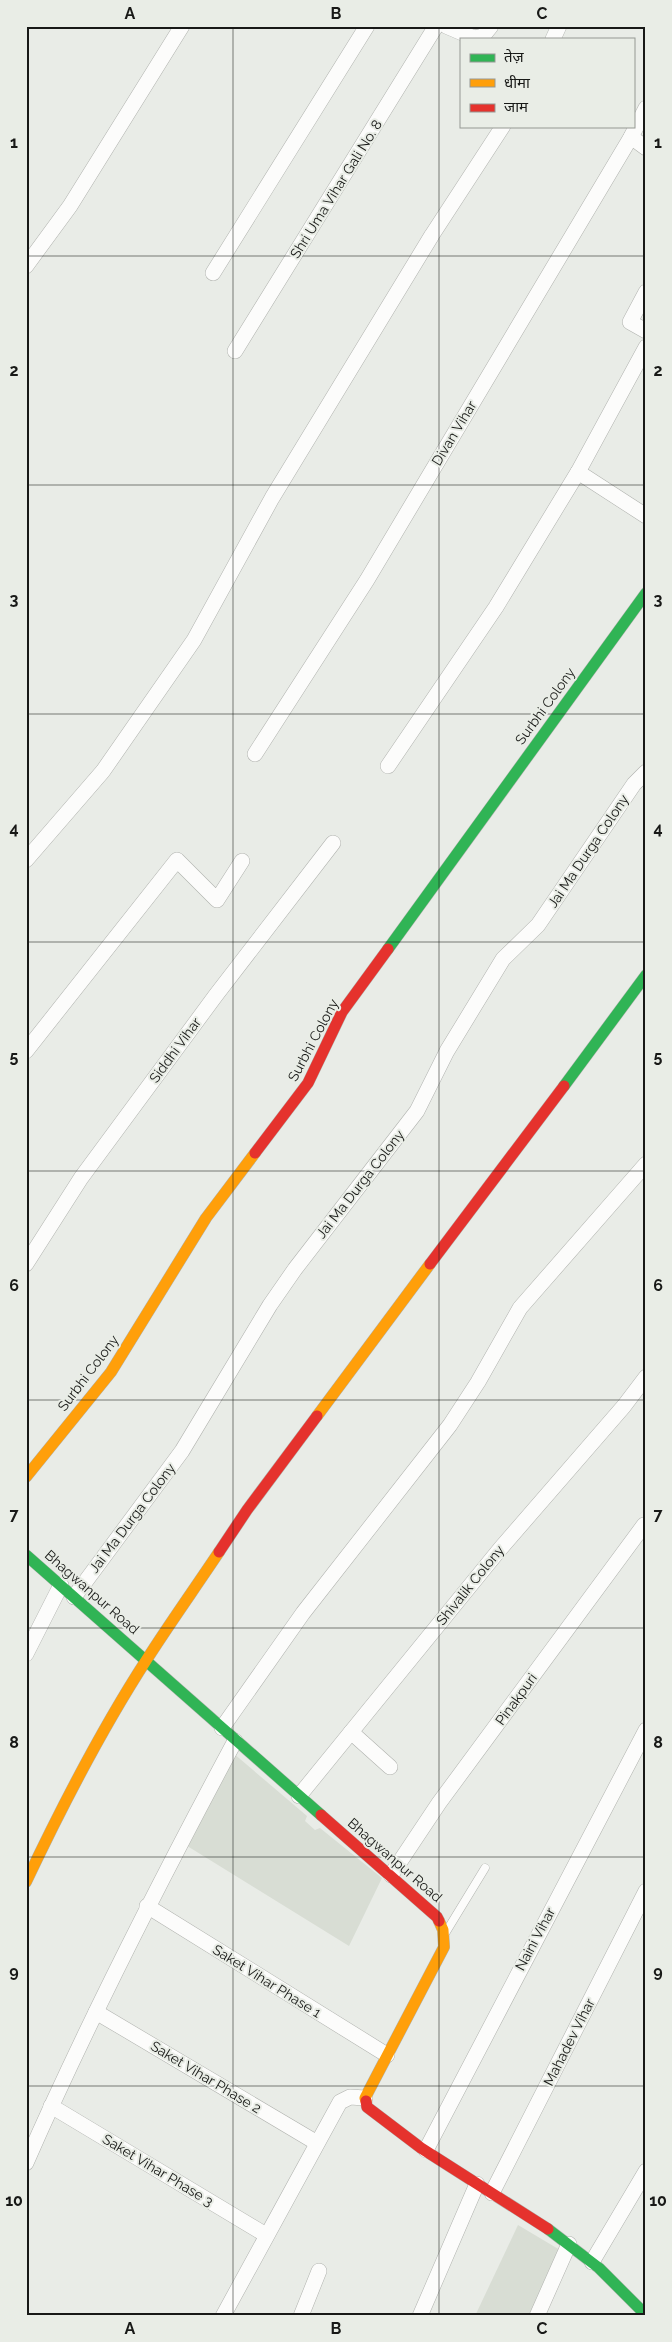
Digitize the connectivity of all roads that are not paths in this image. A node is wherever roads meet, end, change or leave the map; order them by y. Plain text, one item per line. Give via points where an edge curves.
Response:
1 (182, 26) edge
2 (367, 26) edge
3 (436, 26) edge
4 (446, 26) edge
5 (491, 26) edge
6 (559, 26) edge
7 (553, 38) edge
8 (646, 108) edge
9 (502, 128) edge
10 (631, 137) junction
11 (646, 148) edge
12 (26, 266) edge
13 (213, 273) dead end
14 (646, 292) edge
15 (646, 331) edge
16 (646, 347) edge
17 (235, 351) dead end
18 (578, 472) junction
19 (646, 516) edge
20 (646, 593) edge
21 (255, 754) dead end
22 (388, 766) dead end
23 (646, 772) edge
24 (333, 843) dead end
25 (26, 860) edge
26 (242, 861) dead end
27 (646, 975) edge
28 (26, 1051) edge
29 (646, 1164) edge
30 (26, 1264) edge
31 (646, 1377) edge
32 (26, 1477) edge
33 (644, 1525) dead end
34 (26, 1555) edge
35 (61, 1585) junction
36 (74, 1597) junction
37 (26, 1654) edge
38 (146, 1660) junction
39 (222, 1728) junction
40 (646, 1730) edge
41 (352, 1732) junction
42 (235, 1741) junction
43 (390, 1767) dead end
44 (299, 1796) junction
45 (486, 1868) dead end
46 (391, 1874) junction
47 (26, 1882) edge
48 (646, 1891) edge
49 (147, 1906) junction
50 (443, 1937) junction
51 (96, 2012) junction
52 (387, 2055) junction
53 (365, 2098) junction
54 (51, 2106) junction
55 (317, 2143) junction
56 (426, 2150) junction
57 (26, 2163) edge
58 (646, 2171) edge
59 (477, 2184) junction
60 (492, 2193) junction
61 (266, 2235) junction
62 (569, 2244) junction
63 (592, 2262) junction
64 (319, 2272) dead end
65 (646, 2315) edge
66 (223, 2316) edge
67 (301, 2316) edge
68 (420, 2316) edge
69 (537, 2316) edge

1 - 12 street via 70,206
2 - 13 street
3 - 17 street, Shri Uma Vihar Gali No. 8
4 - 5 street via 474,38 483,36
6 - 7 street
8 - 10 street, Divan Vihar
9 - 25 street via 432,235 272,498 194,640 104,771
10 - 11 street
10 - 21 street, Divan Vihar via 367,580
14 - 15 street via 630,322
16 - 18 street
18 - 19 street
18 - 22 street via 496,607
20 - 32 street, Surbhi Colony via 342,1012 308,1083 206,1218 111,1372
23 - 36 street, Jai Ma Durga Colony via 634,784 538,924 503,959 447,1051 417,1111 295,1269 182,1452
24 - 30 street, Siddhi Vihar via 81,1178
26 - 28 street via 217,900 177,860
27 - 38 street via 252,1502
29 - 39 street via 520,1308 450,1425 303,1613
31 - 41 street, Shivalik Colony via 500,1549
33 - 46 street, Pinakpuri via 439,1803
34 - 35 street, Bhagwanpur Road
35 - 36 street, Bhagwanpur Road
35 - 37 street
36 - 38 street, Bhagwanpur Road
38 - 39 street, Bhagwanpur Road
38 - 47 street via 64,1802
39 - 42 street, Bhagwanpur Road
40 - 56 street, Naini Vihar
41 - 43 street
41 - 44 street, Shivalik Colony
42 - 44 street, Bhagwanpur Road
42 - 49 street
44 - 46 street, Bhagwanpur Road
45 - 50 lane
46 - 50 street, Bhagwanpur Road via 437,1917
48 - 60 street, Mahadev Vihar
49 - 51 street
49 - 52 street, Saket Vihar Phase 1
50 - 52 street via 444,1947
51 - 54 street
51 - 55 street, Saket Vihar Phase 2
52 - 53 street
53 - 55 street via 350,2097 340,2102
53 - 56 street via 367,2107
54 - 57 street
54 - 61 street, Saket Vihar Phase 3
55 - 61 street
56 - 59 street
58 - 63 street
59 - 60 street
59 - 68 street
60 - 62 street
61 - 66 street
62 - 63 street
62 - 69 street
63 - 65 street
64 - 67 street

